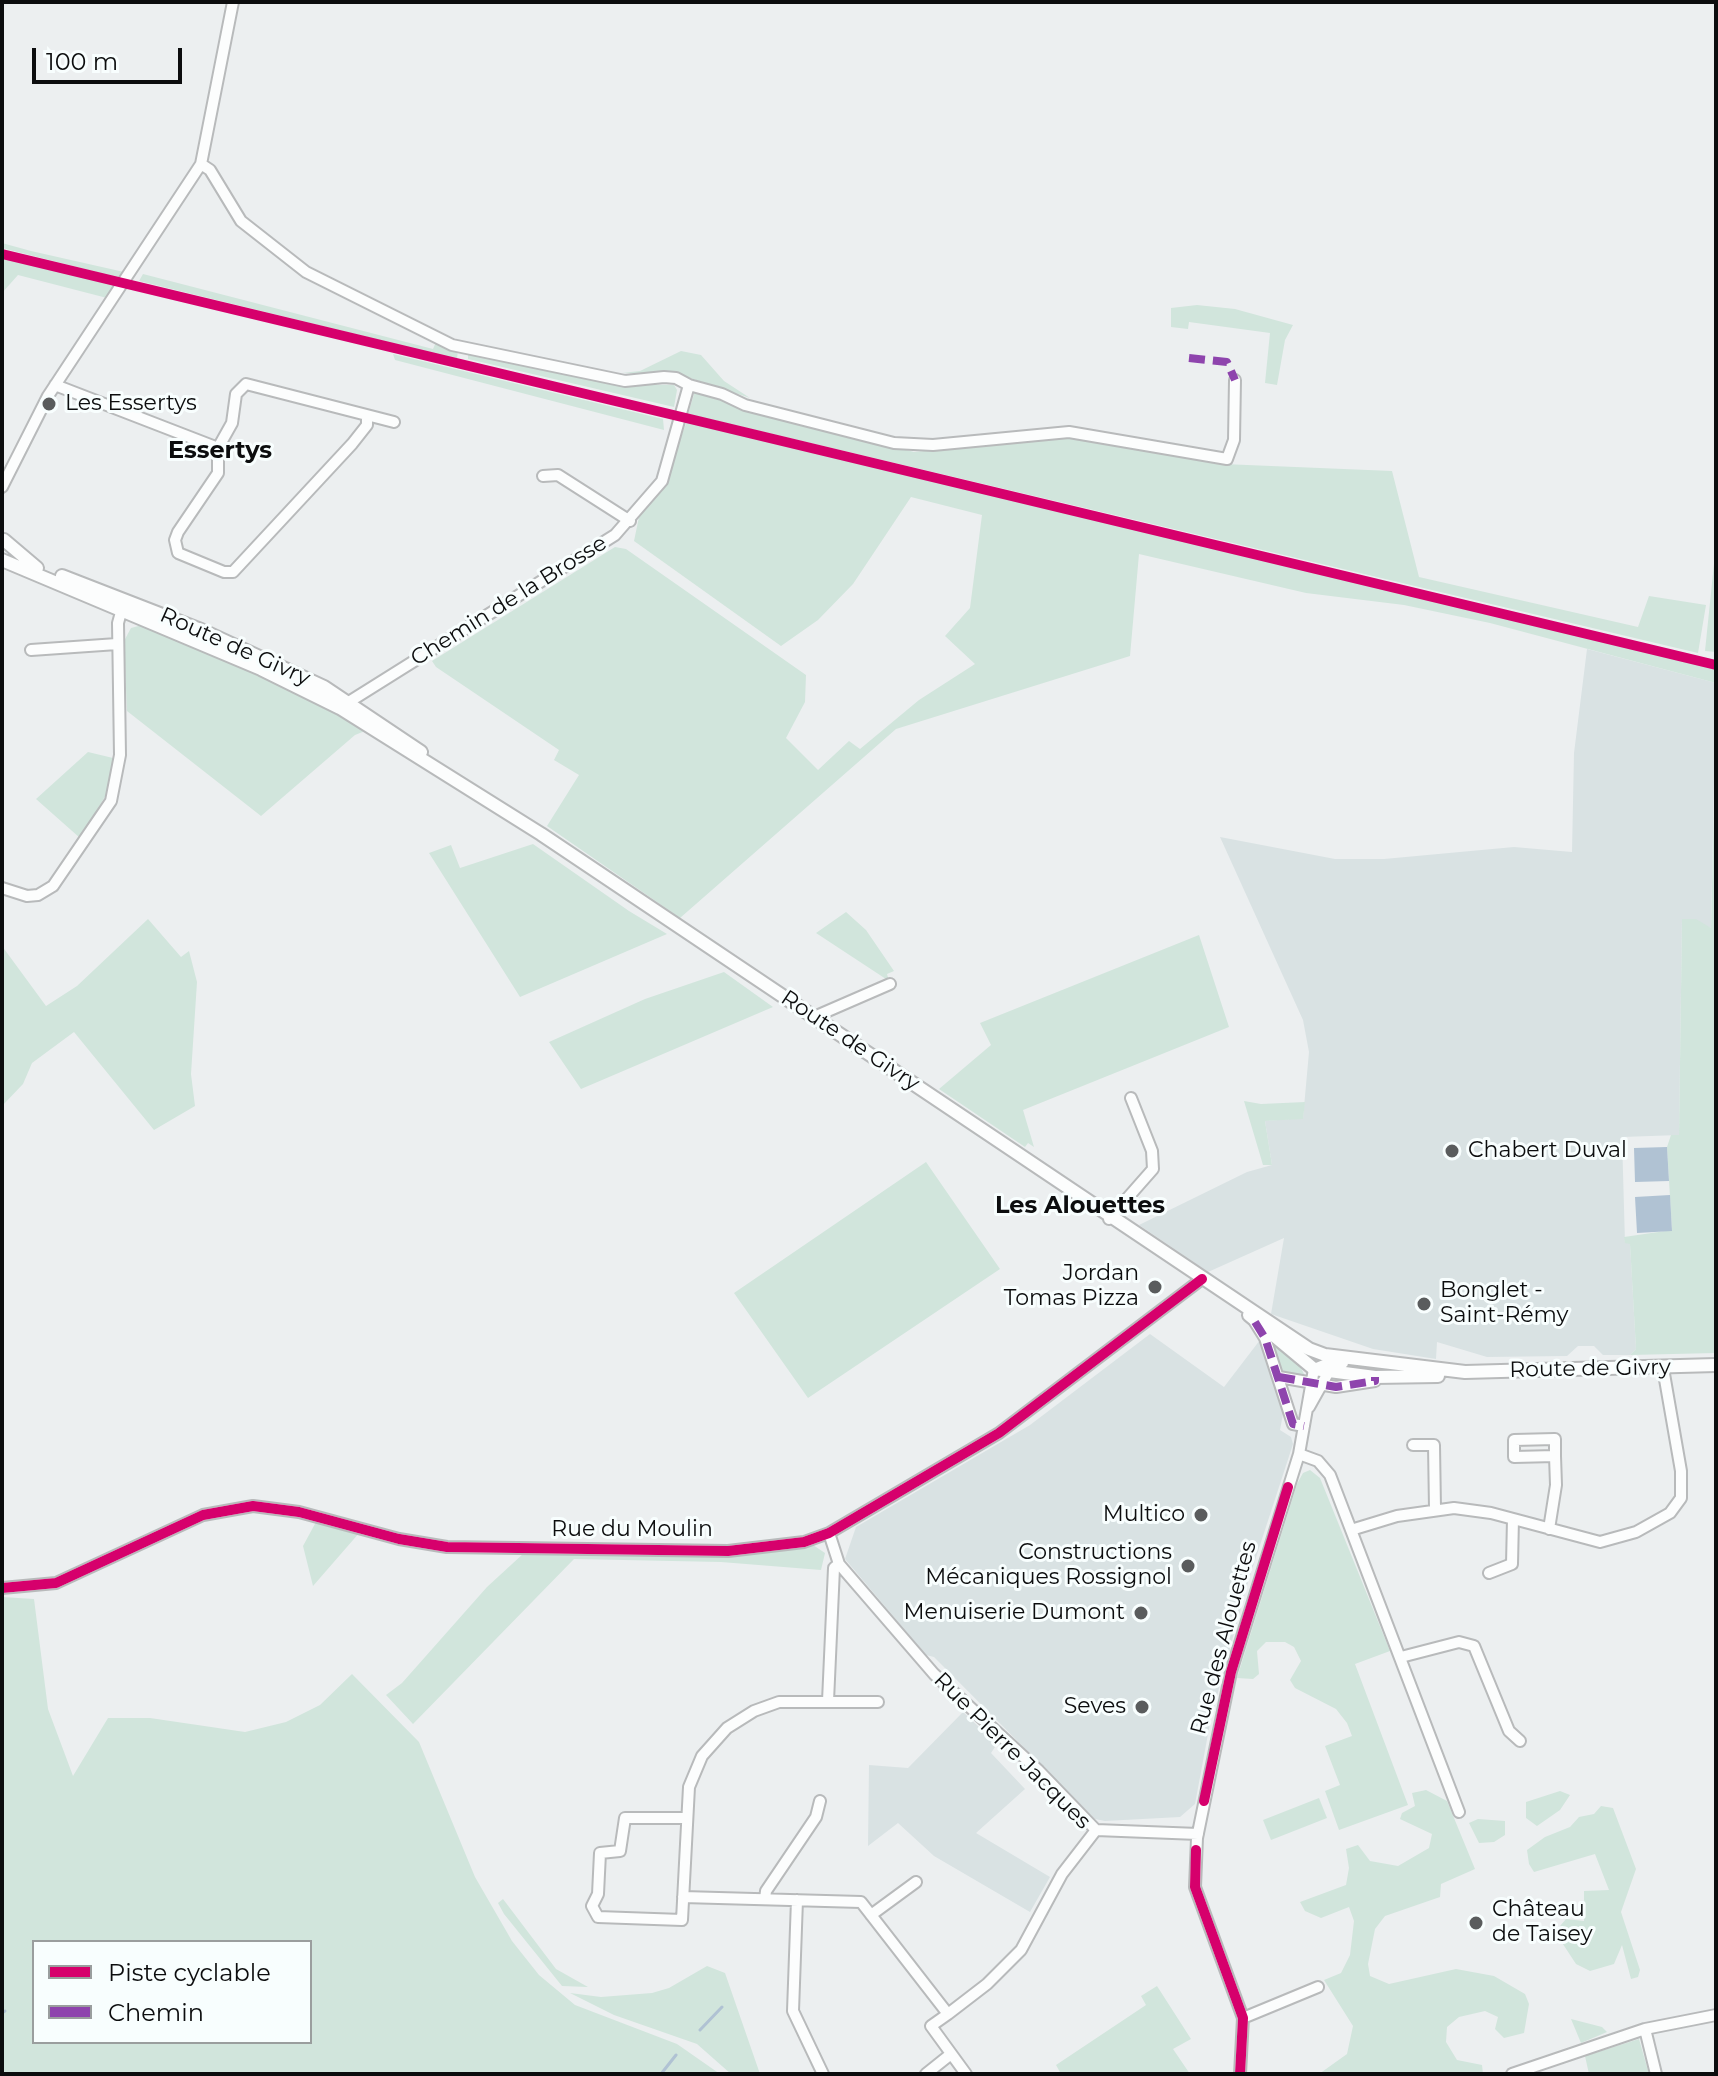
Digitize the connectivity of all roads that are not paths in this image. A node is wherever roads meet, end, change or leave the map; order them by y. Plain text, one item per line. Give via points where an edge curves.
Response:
1 (233, 2) edge
2 (201, 164) junction
3 (1235, 380) dead end
4 (55, 385) junction
5 (689, 385) junction
6 (367, 416) junction
7 (394, 422) dead end
8 (218, 448) junction
9 (543, 476) dead end
10 (2, 487) edge
11 (630, 521) junction
12 (3, 541) edge
13 (2, 560) edge
14 (123, 604) junction
15 (117, 644) junction
16 (31, 650) dead end
17 (344, 705) junction
18 (2, 888) edge
19 (890, 984) dead end
20 (814, 1017) junction
21 (1131, 1098) dead end
22 (1109, 1219) junction
23 (1202, 1279) junction
24 (1242, 1308) junction
25 (1255, 1322) junction
26 (1716, 1365) edge
27 (1663, 1368) junction
28 (1321, 1371) junction
29 (1465, 1372) junction
30 (1279, 1377) junction
31 (1304, 1426) junction
32 (1413, 1445) dead end
33 (1299, 1454) junction
34 (1555, 1456) dead end
35 (1435, 1509) junction
36 (1513, 1519) junction
37 (1549, 1529) junction
38 (1351, 1530) junction
39 (829, 1533) junction
40 (839, 1564) junction
41 (1489, 1573) dead end
42 (2, 1588) edge
43 (1401, 1657) junction
44 (828, 1701) junction
45 (878, 1702) dead end
46 (1520, 1741) dead end
47 (820, 1801) dead end
48 (1459, 1812) dead end
49 (686, 1818) junction
50 (1096, 1830) junction
51 (1198, 1834) junction
52 (916, 1882) dead end
53 (683, 1897) junction
54 (765, 1899) junction
55 (797, 1900) junction
56 (871, 1915) junction
57 (1318, 1987) dead end
58 (948, 2014) junction
59 (1716, 2015) edge
60 (1243, 2018) junction
61 (1645, 2029) junction
62 (951, 2054) junction
63 (823, 2074) edge
64 (926, 2074) edge
65 (966, 2074) edge
66 (1240, 2074) edge
67 (1512, 2074) edge
68 (1656, 2074) edge

1 - 2 street
2 - 4 street
2 - 5 street via 241,221 294,264 452,345 625,381 664,377
3 - 5 street via 1234,440 1227,459 1069,432 933,445 894,443
4 - 8 street
4 - 10 street
5 - 11 street, Chemin de la Brosse via 662,481
6 - 7 street
6 - 8 street via 246,384 236,394 232,423
6 - 8 street via 367,425 352,444 229,573 178,553 175,540 218,473
9 - 11 street via 558,475
11 - 17 street, Chemin de la Brosse
12 - 14 main road, Route de Givry via 36,567
13 - 14 main road, Route de Givry
14 - 15 street
14 - 17 main road, Route de Givry via 201,630
15 - 16 street
15 - 18 street via 120,755 111,801 53,886 27,896
17 - 20 main road, Route de Givry via 401,736 455,779
19 - 20 street
20 - 22 main road, Route de Givry
21 - 22 street via 1152,1151 1153,1169
22 - 23 main road, Route de Givry
23 - 24 main road, Route de Givry
23 - 39 street, Rue du Moulin via 1030,1412
24 - 25 main road, Route de Givry
24 - 28 main road, Route de Givry
25 - 28 main road, Route de Givry
25 - 30 street
26 - 27 main road, Route de Givry
27 - 29 main road, Route de Givry
27 - 37 street via 1683,1485 1676,1507 1610,1542
28 - 29 main road, Route de Givry via 1397,1366
28 - 29 main road, Route de Givry via 1375,1377
28 - 30 street
28 - 31 street, Rue des Alouettes
30 - 31 street via 1293,1424
31 - 33 street, Rue des Alouettes
32 - 35 street via 1434,1445
33 - 38 street via 1325,1466
33 - 51 street, Rue des Alouettes via 1231,1672
34 - 37 street
35 - 36 street via 1469,1509
35 - 38 street
36 - 37 street
36 - 41 street via 1512,1564
38 - 43 street
39 - 40 street, Rue Pierre Jacques
39 - 42 street, Rue du Moulin via 804,1542 728,1551 489,1549 424,1544 299,1512 253,1506 203,1515 56,1583
40 - 44 street via 834,1568
40 - 50 street, Rue Pierre Jacques via 934,1674
43 - 46 street via 1459,1642 1474,1646 1509,1731
43 - 48 street
44 - 45 street
44 - 49 street via 779,1702 727,1728 694,1771
47 - 54 street via 816,1817
49 - 53 street
49 - 53 street via 625,1818 621,1849 600,1853 598,1894 592,1906 598,1917 682,1920
50 - 51 street
50 - 58 street, Rue Pierre Jacques via 1062,1874 1021,1950
51 - 60 street, Rue des Alouettes via 1195,1887
52 - 56 street
53 - 54 street
54 - 55 street
55 - 56 street via 861,1902
55 - 63 street via 793,2011
56 - 58 street
57 - 60 street
58 - 62 street via 931,2026
59 - 61 street
60 - 66 street
61 - 67 street
61 - 68 street
62 - 64 street
62 - 65 street

